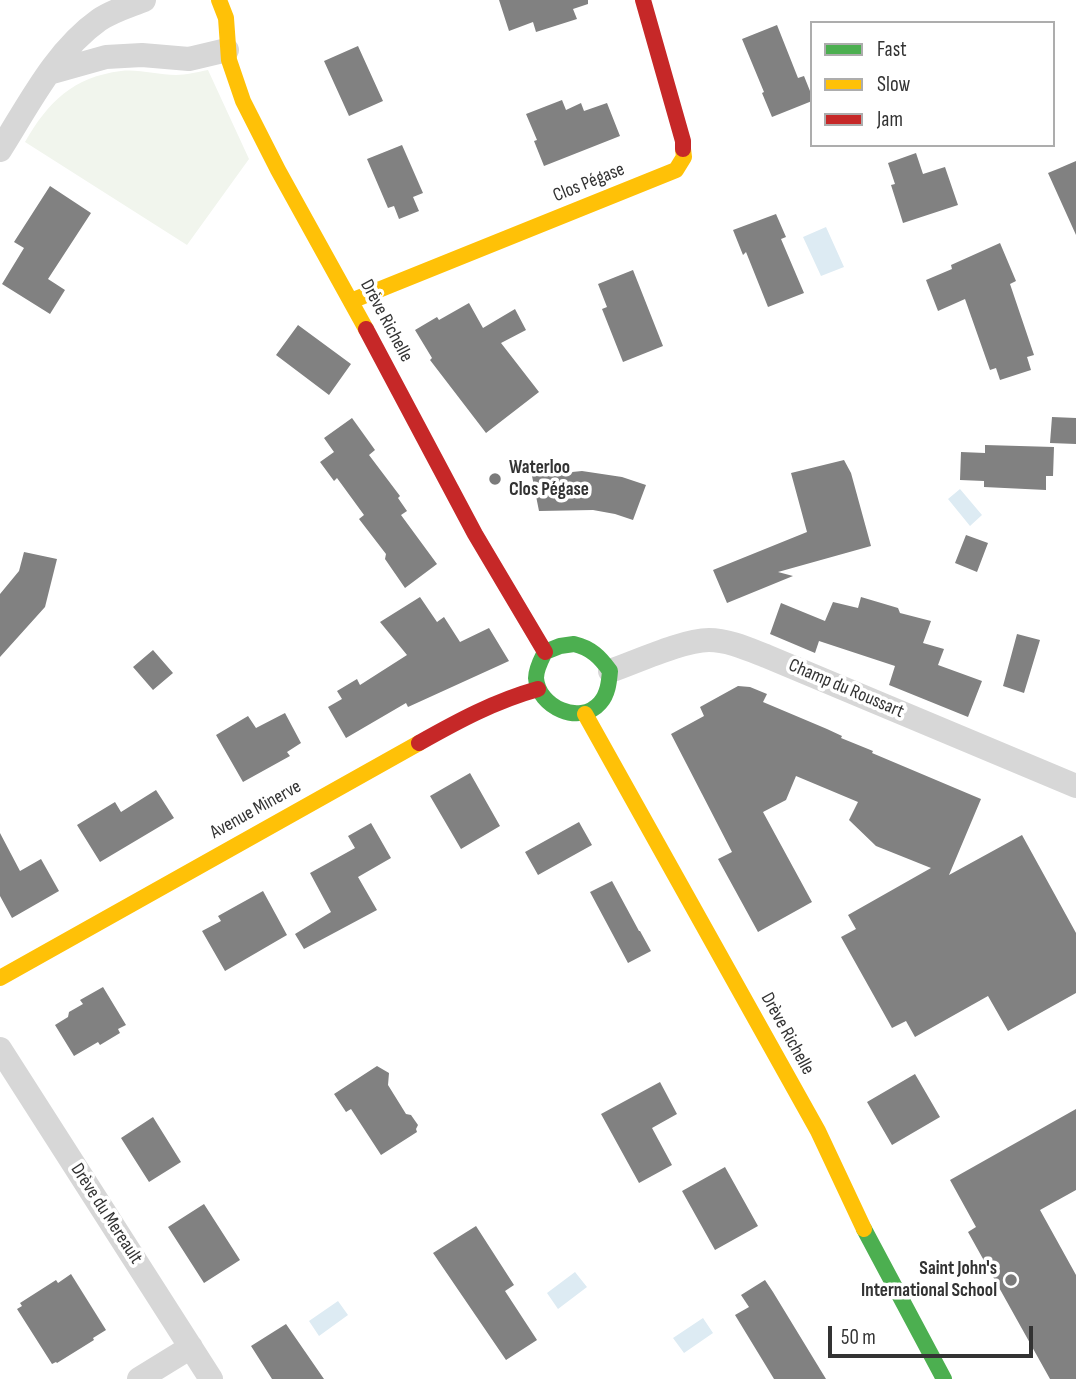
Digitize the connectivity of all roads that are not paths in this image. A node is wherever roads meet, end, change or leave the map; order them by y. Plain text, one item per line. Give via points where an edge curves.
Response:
1 (144, 0) edge
2 (219, 0) edge
3 (642, 0) edge
4 (227, 50) junction
5 (49, 73) junction
6 (0, 150) edge
7 (351, 301) junction
8 (545, 652) junction
9 (610, 671) junction
10 (538, 689) junction
11 (585, 714) junction
12 (1076, 786) edge
13 (0, 978) edge
14 (0, 1049) edge
15 (191, 1347) junction
16 (139, 1379) edge
17 (211, 1379) edge
18 (944, 1379) edge

1 - 5 street via 100,19 71,44
2 - 4 street, Drève Richelle via 225,8
3 - 7 street, Clos Pégase via 683,141 684,157 676,170
4 - 5 street via 189,59 106,57
4 - 7 street, Drève Richelle via 251,117
5 - 6 street
7 - 8 street, Drève Richelle via 497,575
8 - 9 street via 560,646 586,646
8 - 10 street via 537,668
9 - 11 street via 598,706
9 - 12 street, Champ du Roussart via 685,645 707,640 728,643
10 - 11 street via 559,709
10 - 13 street, Avenue Minerve via 471,714
11 - 18 street, Drève Richelle via 818,1131 860,1222
14 - 15 street, Drève du Mereault
15 - 16 street
15 - 17 street, Drève du Mereault

